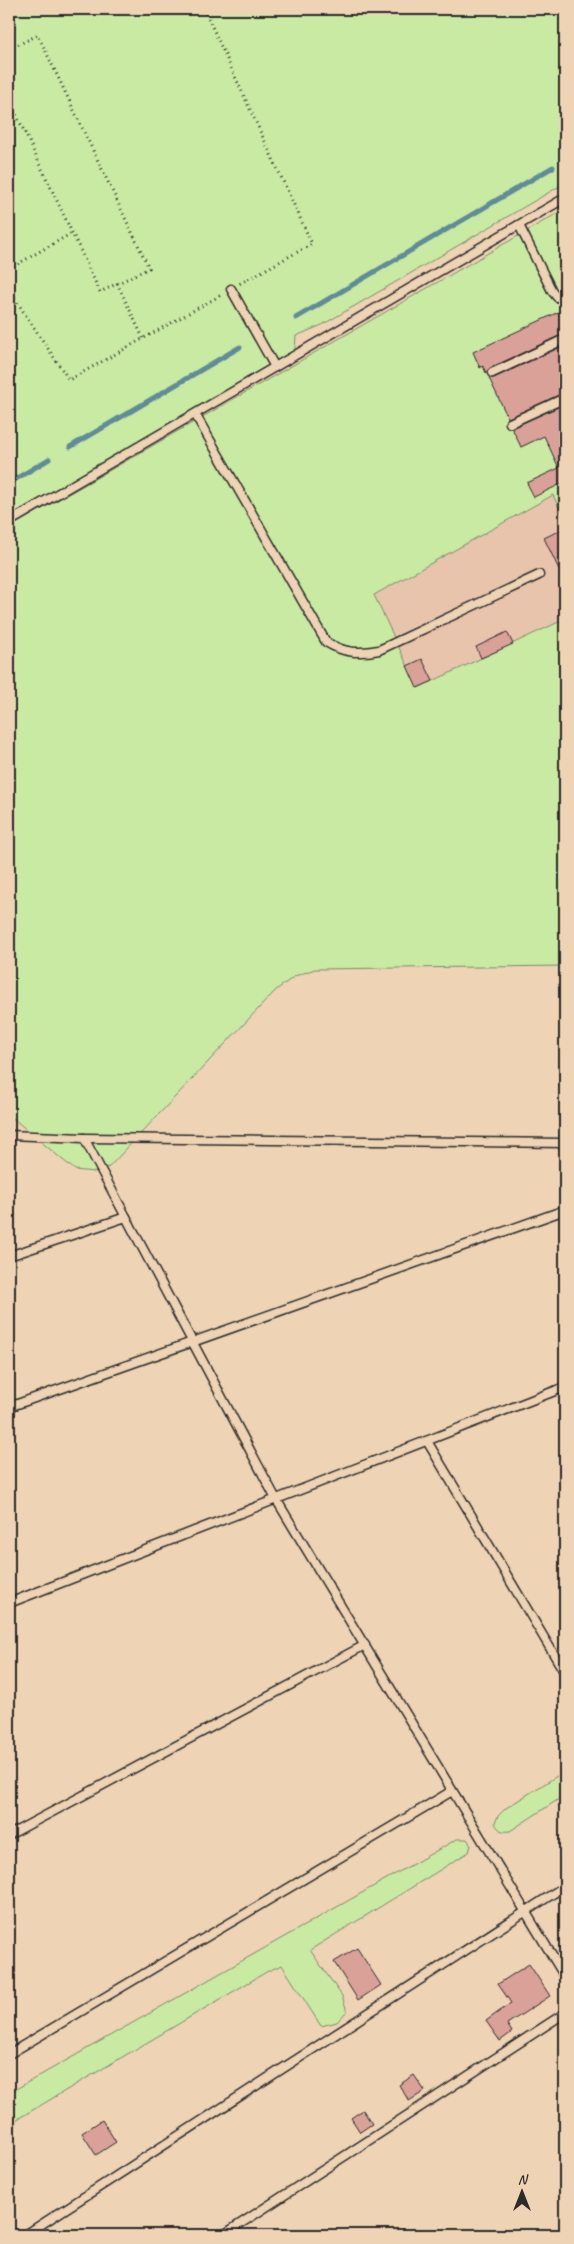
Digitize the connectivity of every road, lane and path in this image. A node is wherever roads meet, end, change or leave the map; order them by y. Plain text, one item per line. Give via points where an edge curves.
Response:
1 (204, 9) edge
2 (9, 39) edge
3 (11, 48) edge
4 (9, 99) edge
5 (565, 198) edge
6 (518, 225) junction
7 (72, 233) junction
8 (9, 269) edge
9 (117, 284) junction
10 (231, 289) junction
11 (9, 290) edge
12 (565, 300) edge
13 (143, 338) junction
14 (565, 339) edge
15 (275, 367) junction
16 (492, 373) dead end
17 (565, 398) edge
18 (195, 414) junction
19 (510, 423) dead end
20 (9, 522) edge
21 (539, 575) dead end
22 (9, 1135) edge
23 (84, 1138) junction
24 (565, 1143) edge
25 (565, 1210) edge
26 (126, 1217) junction
27 (9, 1256) edge
28 (193, 1342) junction
29 (565, 1387) edge
30 (9, 1407) edge
31 (427, 1441) junction
32 (276, 1499) junction
33 (9, 1603) edge
34 (365, 1646) junction
35 (565, 1673) edge
36 (452, 1791) junction
37 (9, 1835) edge
38 (565, 1886) edge
39 (525, 1911) junction
40 (565, 1977) edge
41 (565, 2013) edge
42 (9, 2054) edge
43 (25, 2235) edge
44 (223, 2235) edge

1 - 10 path via 312,244
2 - 3 path
3 - 9 path via 38,35 149,268
4 - 7 path
5 - 6 lane
6 - 12 lane via 552,291
6 - 15 lane
7 - 8 path
7 - 9 path via 100,292
9 - 13 path
10 - 13 path
10 - 15 lane
11 - 13 path via 69,380
14 - 16 lane
15 - 18 lane
17 - 19 lane
18 - 20 lane
18 - 21 lane via 326,642 338,650 349,653 379,650
22 - 23 lane
23 - 24 lane
23 - 26 lane
25 - 28 lane
26 - 27 lane
26 - 28 lane
28 - 30 lane
28 - 32 lane
29 - 31 lane
31 - 32 lane
31 - 35 lane
32 - 33 lane
32 - 34 lane
34 - 36 lane
34 - 37 lane
36 - 39 lane
36 - 42 lane
38 - 39 lane
39 - 40 lane
39 - 43 lane
41 - 44 lane

